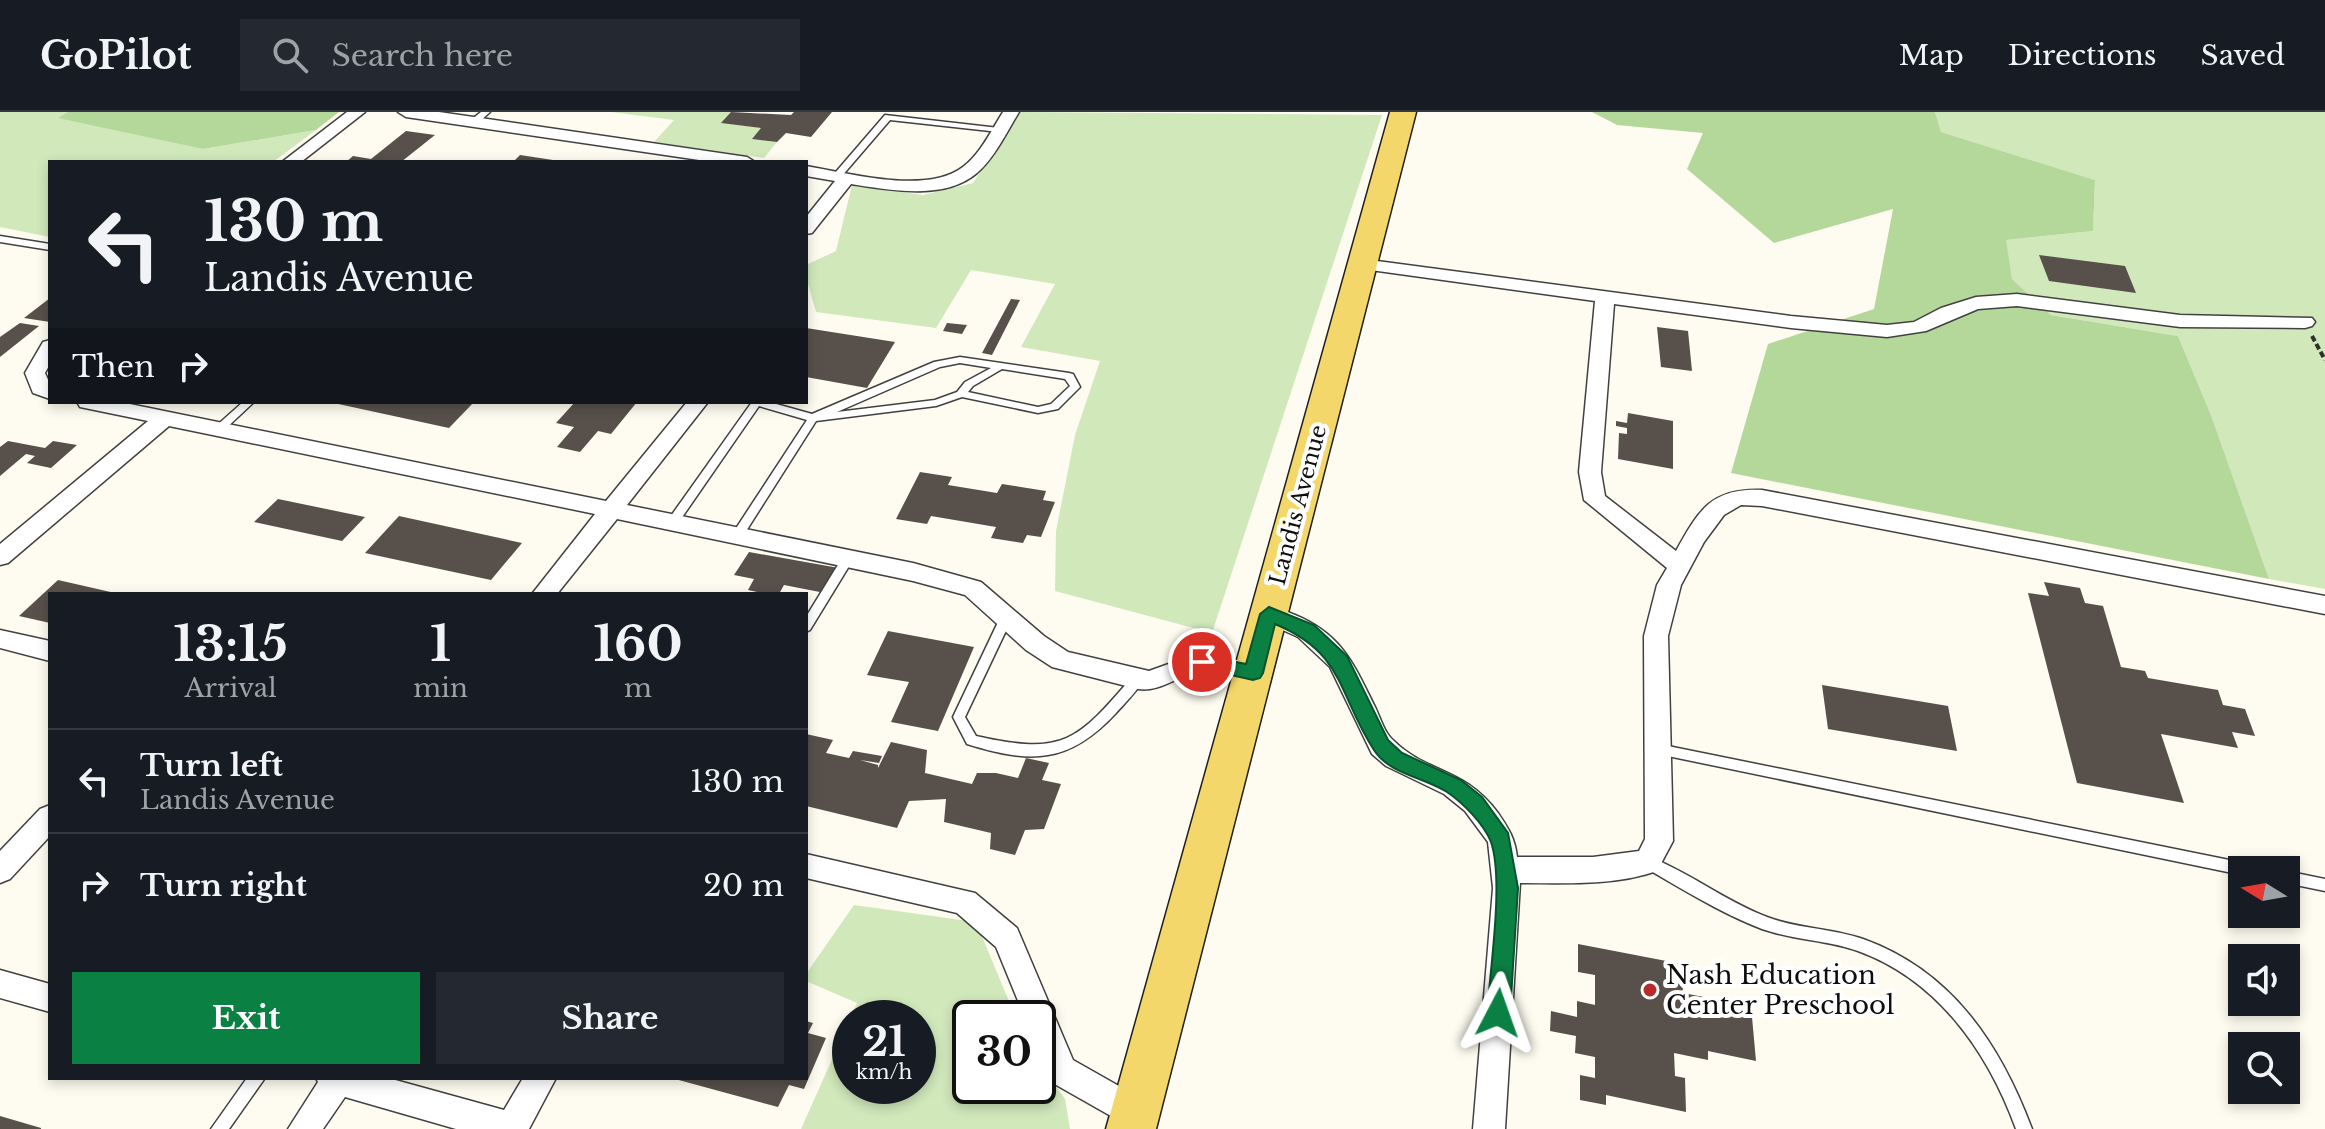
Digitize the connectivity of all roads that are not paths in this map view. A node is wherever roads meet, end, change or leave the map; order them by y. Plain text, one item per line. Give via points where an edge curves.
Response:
1 (357, 112) edge
2 (406, 112) edge
3 (1011, 112) edge
4 (1403, 112) edge
5 (480, 117) edge
6 (999, 130) junction
7 (293, 160) edge
8 (735, 160) edge
9 (808, 171) edge
10 (842, 176) junction
11 (808, 226) edge
12 (0, 239) edge
13 (48, 247) edge
14 (1362, 264) junction
15 (1605, 297) junction
16 (2305, 322) dead end
17 (48, 350) edge
18 (1002, 366) junction
19 (48, 391) edge
20 (961, 394) junction
21 (97, 404) edge
22 (247, 404) edge
23 (696, 404) edge
24 (756, 404) edge
25 (764, 404) edge
26 (165, 418) junction
27 (813, 418) junction
28 (219, 429) junction
29 (611, 510) junction
30 (672, 523) junction
31 (737, 536) junction
32 (0, 557) edge
33 (848, 558) junction
34 (1680, 566) junction
35 (546, 592) edge
36 (2325, 605) edge
37 (1269, 614) junction
38 (1006, 618) junction
39 (808, 624) edge
40 (0, 639) edge
41 (48, 651) edge
42 (1253, 673) junction
43 (1138, 679) junction
44 (1658, 749) junction
45 (48, 819) edge
46 (1647, 862) junction
47 (808, 866) edge
48 (2228, 866) edge
49 (0, 870) edge
50 (1505, 870) junction
51 (2300, 880) edge
52 (2325, 885) edge
53 (0, 984) edge
54 (48, 997) edge
55 (256, 1080) edge
56 (334, 1080) edge
57 (339, 1080) edge
58 (539, 1080) edge
59 (1134, 1121) edge
60 (219, 1129) edge
61 (304, 1129) edge
62 (512, 1129) edge
63 (1489, 1129) edge
64 (2024, 1129) edge

1 - 7 street
2 - 5 street
3 - 6 street
4 - 14 main road, Landis Avenue
5 - 8 street
6 - 10 street via 968,172 947,182 915,185
6 - 10 lane via 888,117
9 - 10 street
10 - 11 street
12 - 13 lane
14 - 15 street
14 - 37 main road, Landis Avenue
15 - 16 street via 1887,331 1919,327 1976,303 2017,300 2180,321
15 - 34 street via 1591,489 1595,500
17 - 19 street via 35,373 40,388
18 - 20 lane
18 - 20 lane via 1069,376 1075,387 1054,407 1038,410
18 - 27 lane via 960,360 938,364
20 - 27 lane via 936,403
21 - 26 street
22 - 28 lane
23 - 29 street
24 - 30 lane
25 - 27 lane
26 - 28 street
26 - 32 street
27 - 31 lane
28 - 29 street
29 - 30 street
29 - 35 street
30 - 31 street
31 - 33 street
33 - 38 street via 973,588
33 - 39 lane
34 - 36 street via 1716,509 1737,497 1762,498
34 - 44 street via 1669,585 1656,636
37 - 42 main road, Landis Avenue
37 - 50 street via 1307,630 1340,661 1381,746 1475,803 1501,839
38 - 43 street via 1061,660
38 - 43 lane via 959,717 972,740 1008,750 1048,751 1079,742
40 - 41 street
42 - 43 street via 1202,662 1149,681
42 - 59 main road, Landis Avenue
44 - 46 street via 1659,841
44 - 48 lane
45 - 49 street
46 - 50 street via 1593,870
46 - 64 lane via 1765,923 1862,946 1906,967 1967,1021 1992,1054
47 - 59 street via 965,902 1007,938 1062,1071
50 - 63 street
51 - 52 lane
53 - 54 street
55 - 60 lane
56 - 61 street
57 - 62 street
58 - 62 street

